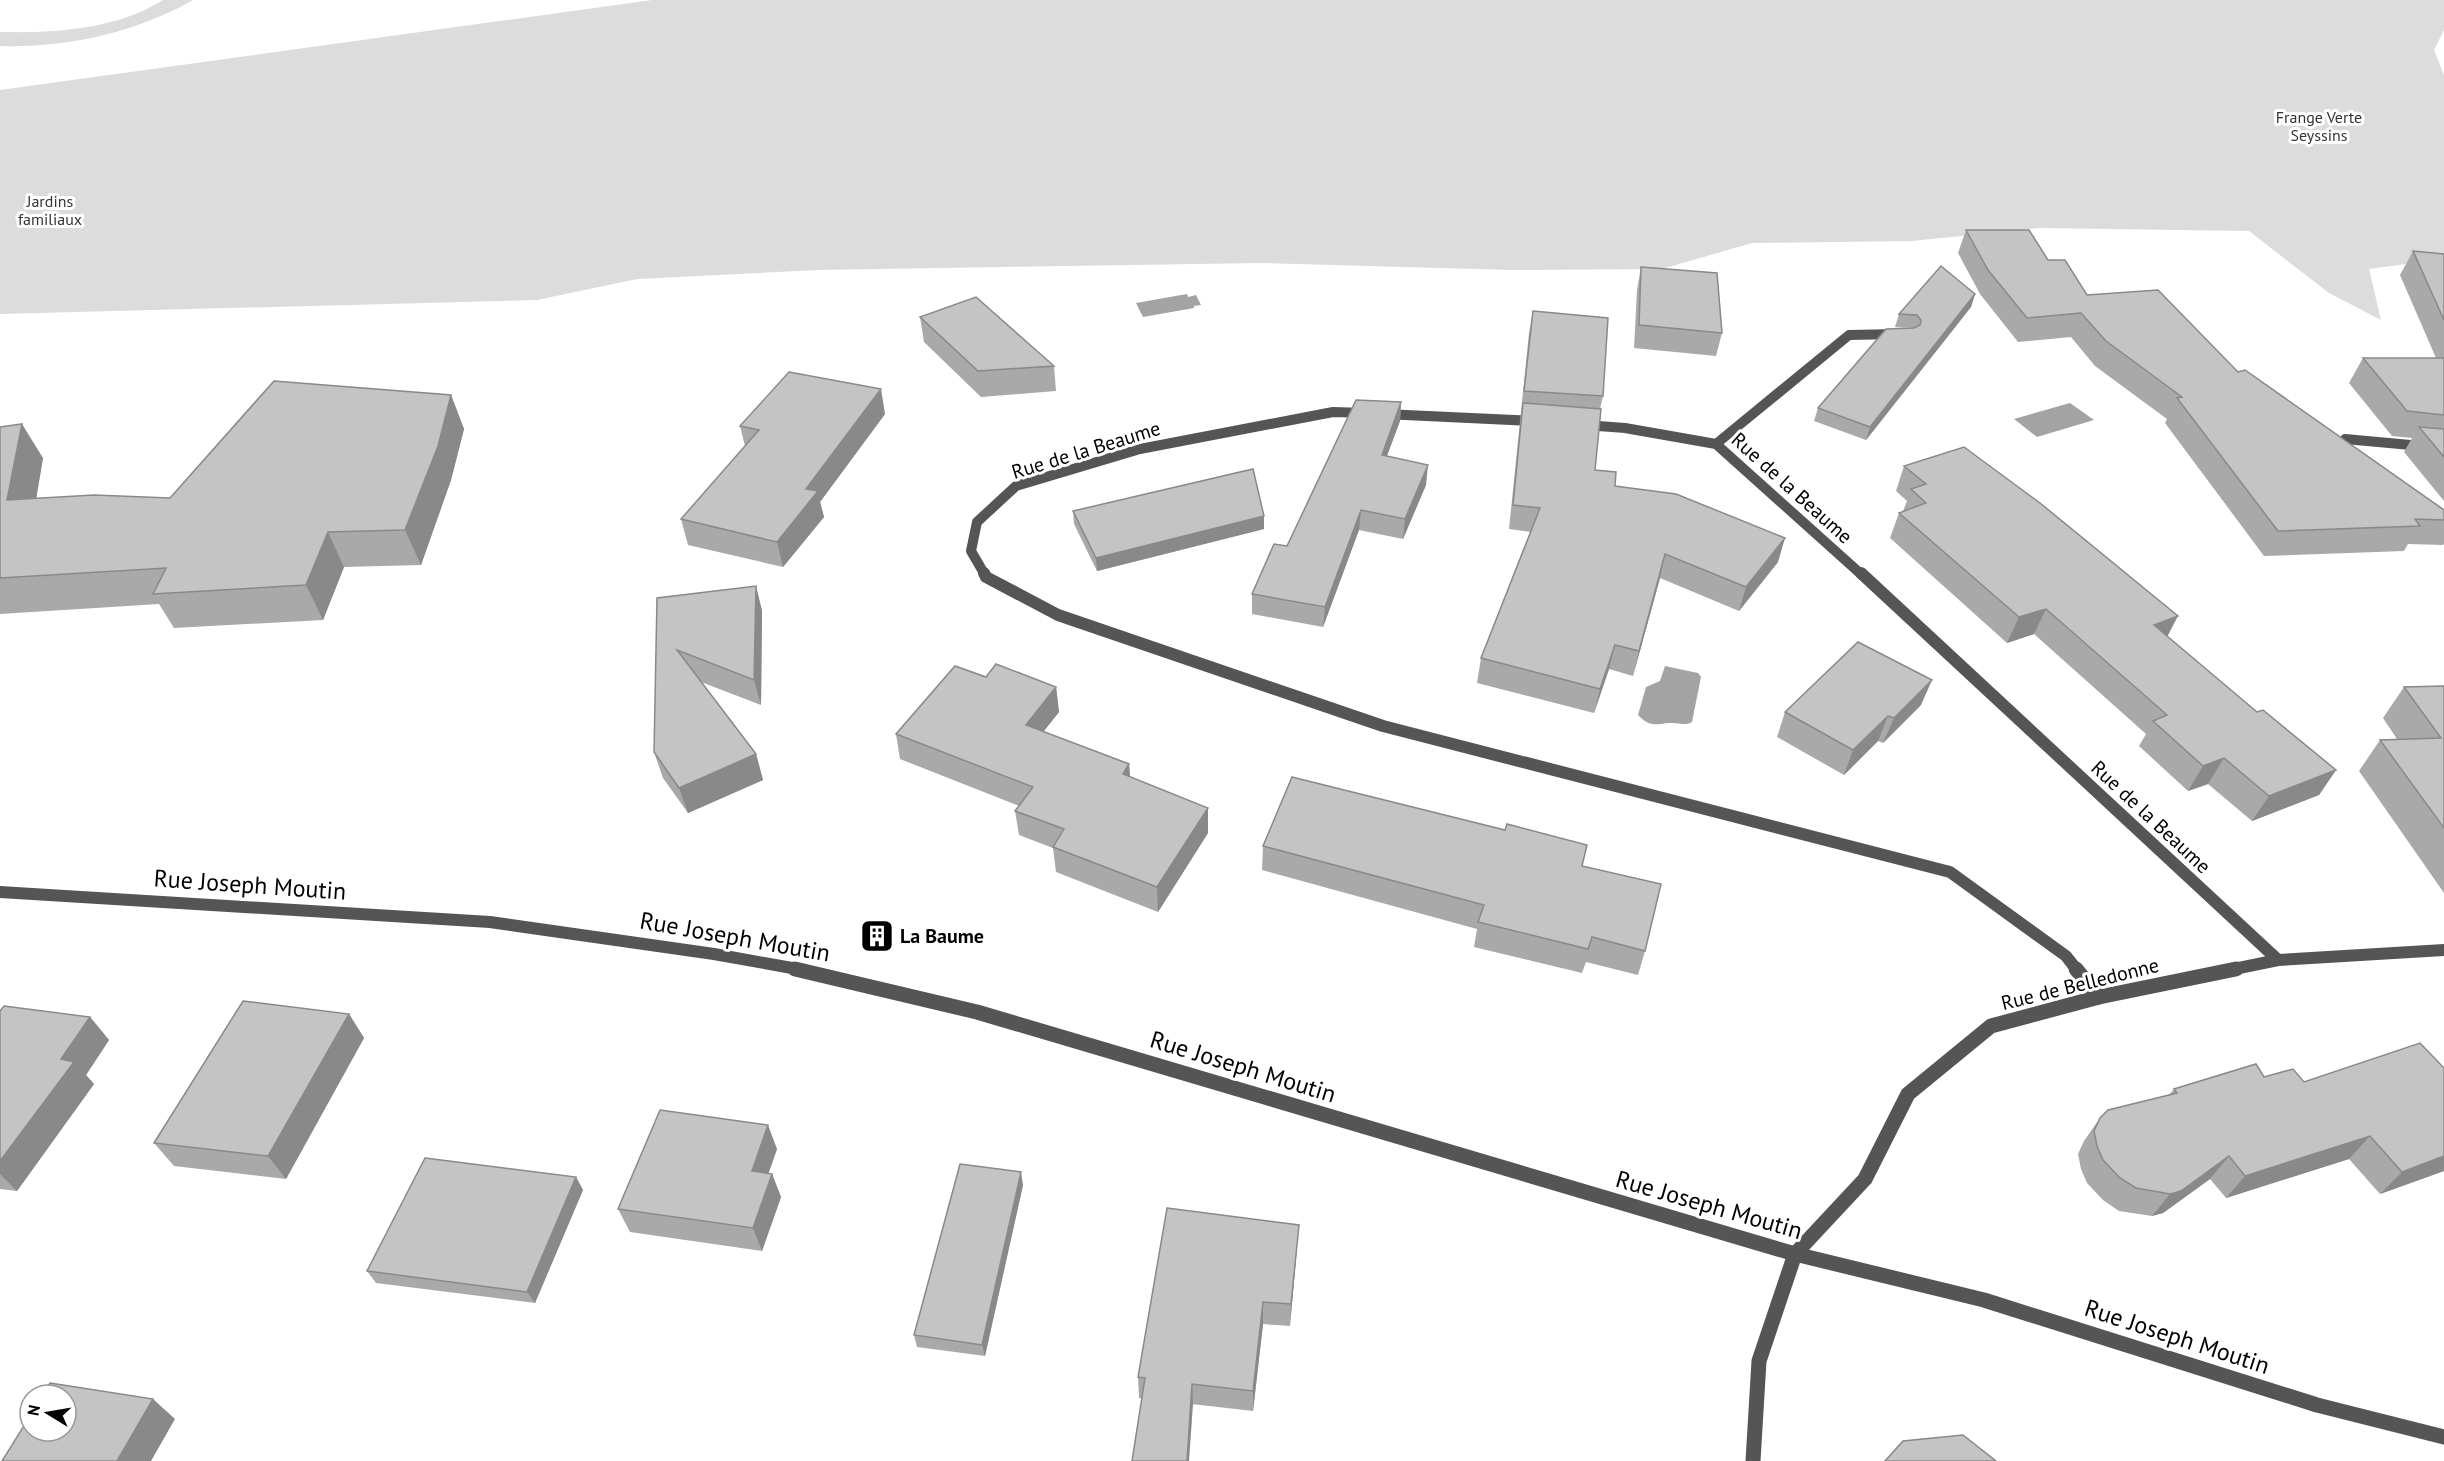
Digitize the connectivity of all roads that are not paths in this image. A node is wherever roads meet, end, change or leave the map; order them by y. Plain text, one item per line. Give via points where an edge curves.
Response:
1 (1910, 334) edge
2 (1548, 422) edge
3 (1570, 424) edge
4 (2345, 439) edge
5 (1716, 444) junction
6 (2444, 448) edge
7 (0, 892) edge
8 (2444, 950) edge
9 (2278, 960) junction
10 (2098, 997) junction
11 (1795, 1254) junction
12 (2444, 1437) edge
13 (1753, 1461) edge

1 - 5 street via 1849,335
2 - 10 street, Rue de la Beaume via 1333,412 1140,449 1016,486 976,522 971,550 986,577 1058,615 1383,726 1950,872 2066,956
3 - 5 street, Rue de la Beaume via 1625,428
4 - 6 street
5 - 9 street, Rue de la Beaume
7 - 11 street, Rue Joseph Moutin via 490,922 819,973 977,1012
8 - 9 street, Rue de Belledonne
9 - 10 street, Rue de Belledonne
10 - 11 street, Rue de Belledonne via 1991,1026 1908,1094 1865,1179
11 - 12 street, Rue Joseph Moutin via 1984,1299 2317,1405
11 - 13 street via 1759,1361

